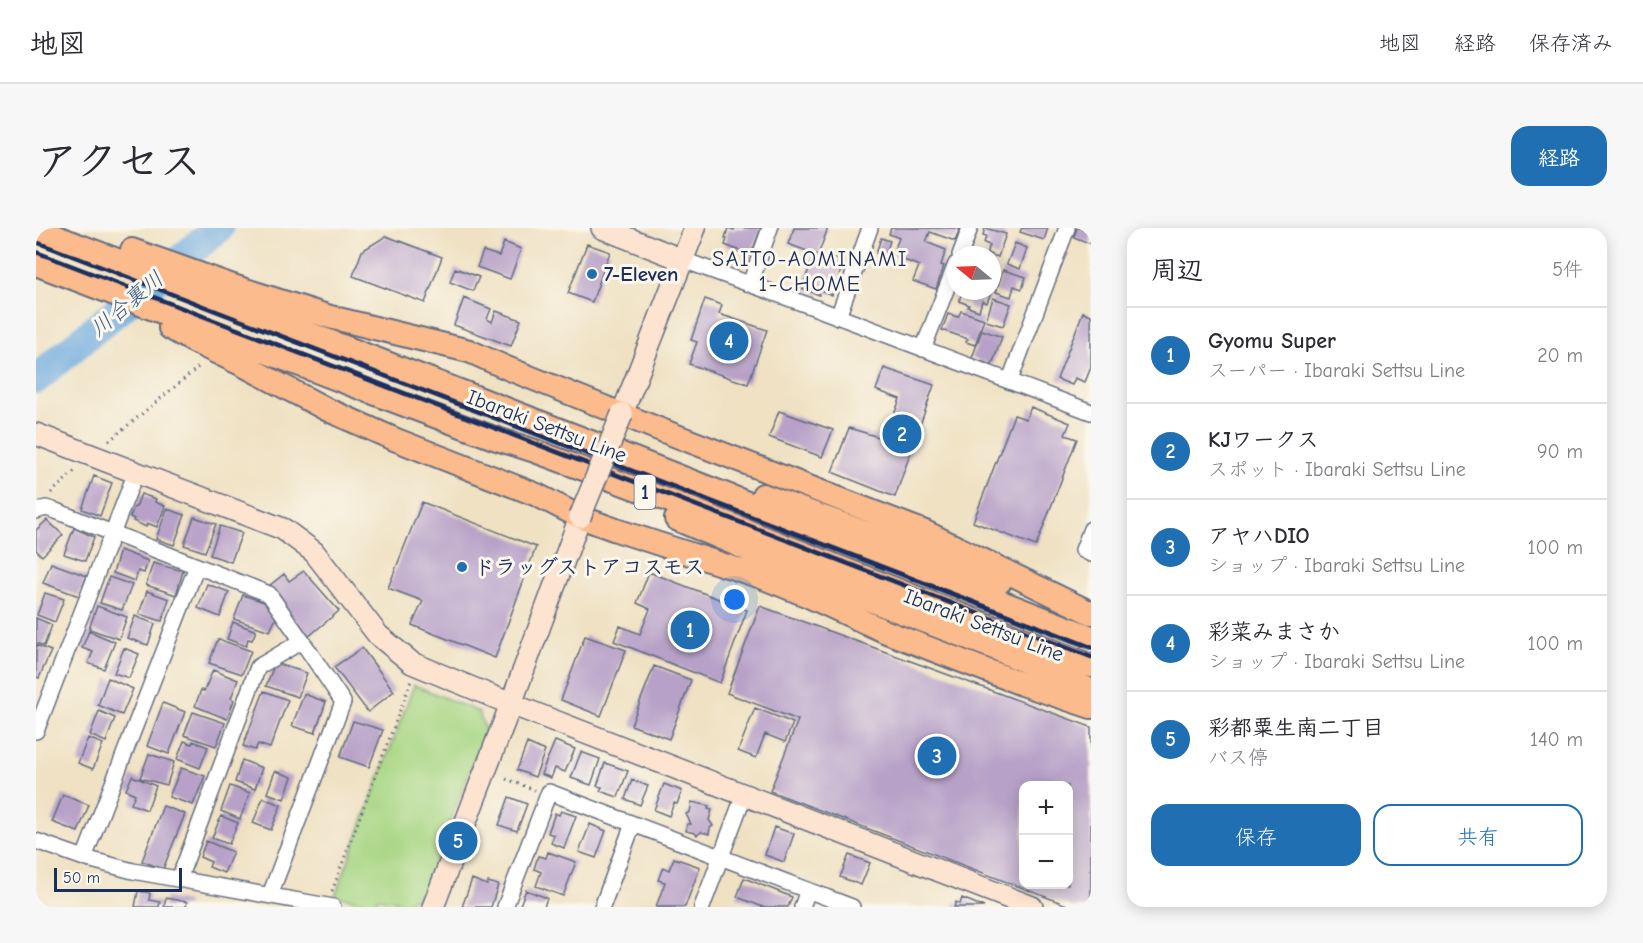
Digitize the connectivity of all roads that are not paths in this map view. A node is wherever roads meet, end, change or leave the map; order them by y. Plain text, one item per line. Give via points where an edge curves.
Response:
1 (602, 228) edge
2 (695, 228) edge
3 (770, 228) edge
4 (870, 228) edge
5 (970, 228) edge
6 (1067, 228) edge
7 (36, 229) edge
8 (72, 234) edge
9 (963, 246) edge
10 (683, 260) junction
11 (39, 265) edge
12 (750, 284) junction
13 (947, 287) edge
14 (229, 294) junction
15 (838, 317) junction
16 (193, 333) junction
17 (923, 349) junction
18 (1010, 380) junction
19 (506, 410) junction
20 (1091, 412) edge
21 (622, 414) junction
22 (45, 438) edge
23 (494, 438) junction
24 (136, 472) junction
25 (36, 511) edge
26 (580, 517) junction
27 (1091, 529) edge
28 (111, 533) junction
29 (1091, 554) edge
30 (196, 566) junction
31 (1089, 612) edge
32 (1091, 638) edge
33 (302, 641) junction
34 (1091, 666) edge
35 (1091, 690) edge
36 (512, 704) junction
37 (1091, 707) edge
38 (36, 731) edge
39 (744, 795) junction
40 (633, 824) junction
41 (36, 841) edge
42 (720, 857) junction
43 (84, 858) junction
44 (179, 879) junction
45 (808, 891) junction
46 (270, 895) junction
47 (331, 903) edge
48 (433, 907) edge
49 (505, 907) edge
50 (602, 907) edge
51 (702, 907) edge
52 (802, 907) edge
53 (852, 907) edge
54 (1032, 907) edge

1 - 10 street
2 - 10 street
3 - 12 street
4 - 15 street
5 - 9 street
6 - 18 street
7 - 8 main road
8 - 14 main road
10 - 12 street
10 - 21 street
11 - 16 main road via 95,286
12 - 15 street
13 - 17 street
14 - 19 main road, Ibaraki Settsu Line / 1
14 - 21 main road via 469,351
15 - 17 street
16 - 23 main road, Ibaraki Settsu Line / 1
16 - 26 main road via 243,365 334,413 537,495
17 - 18 street
18 - 20 street
19 - 31 main road via 519,411 808,510
19 - 32 main road, Ibaraki Settsu Line / 1
21 - 26 street, bridge
21 - 31 main road via 925,532
22 - 24 street
23 - 34 main road, Ibaraki Settsu Line / 1 via 686,507
23 - 35 main road via 529,458
24 - 28 street
24 - 36 street via 283,529 314,552 378,635 412,663
25 - 28 street via 50,509
26 - 36 street
26 - 37 main road via 769,580 875,627
27 - 29 street via 1083,550
28 - 30 street
28 - 38 street
30 - 33 street via 269,594
30 - 43 street
33 - 44 street via 258,667
33 - 46 street via 343,702
36 - 39 street
36 - 48 street
39 - 42 street
39 - 54 street
40 - 42 street
40 - 49 street via 549,792
40 - 50 street
41 - 43 street
42 - 45 street
42 - 51 street
43 - 44 street
44 - 46 street
45 - 52 street
45 - 53 street
46 - 47 street

